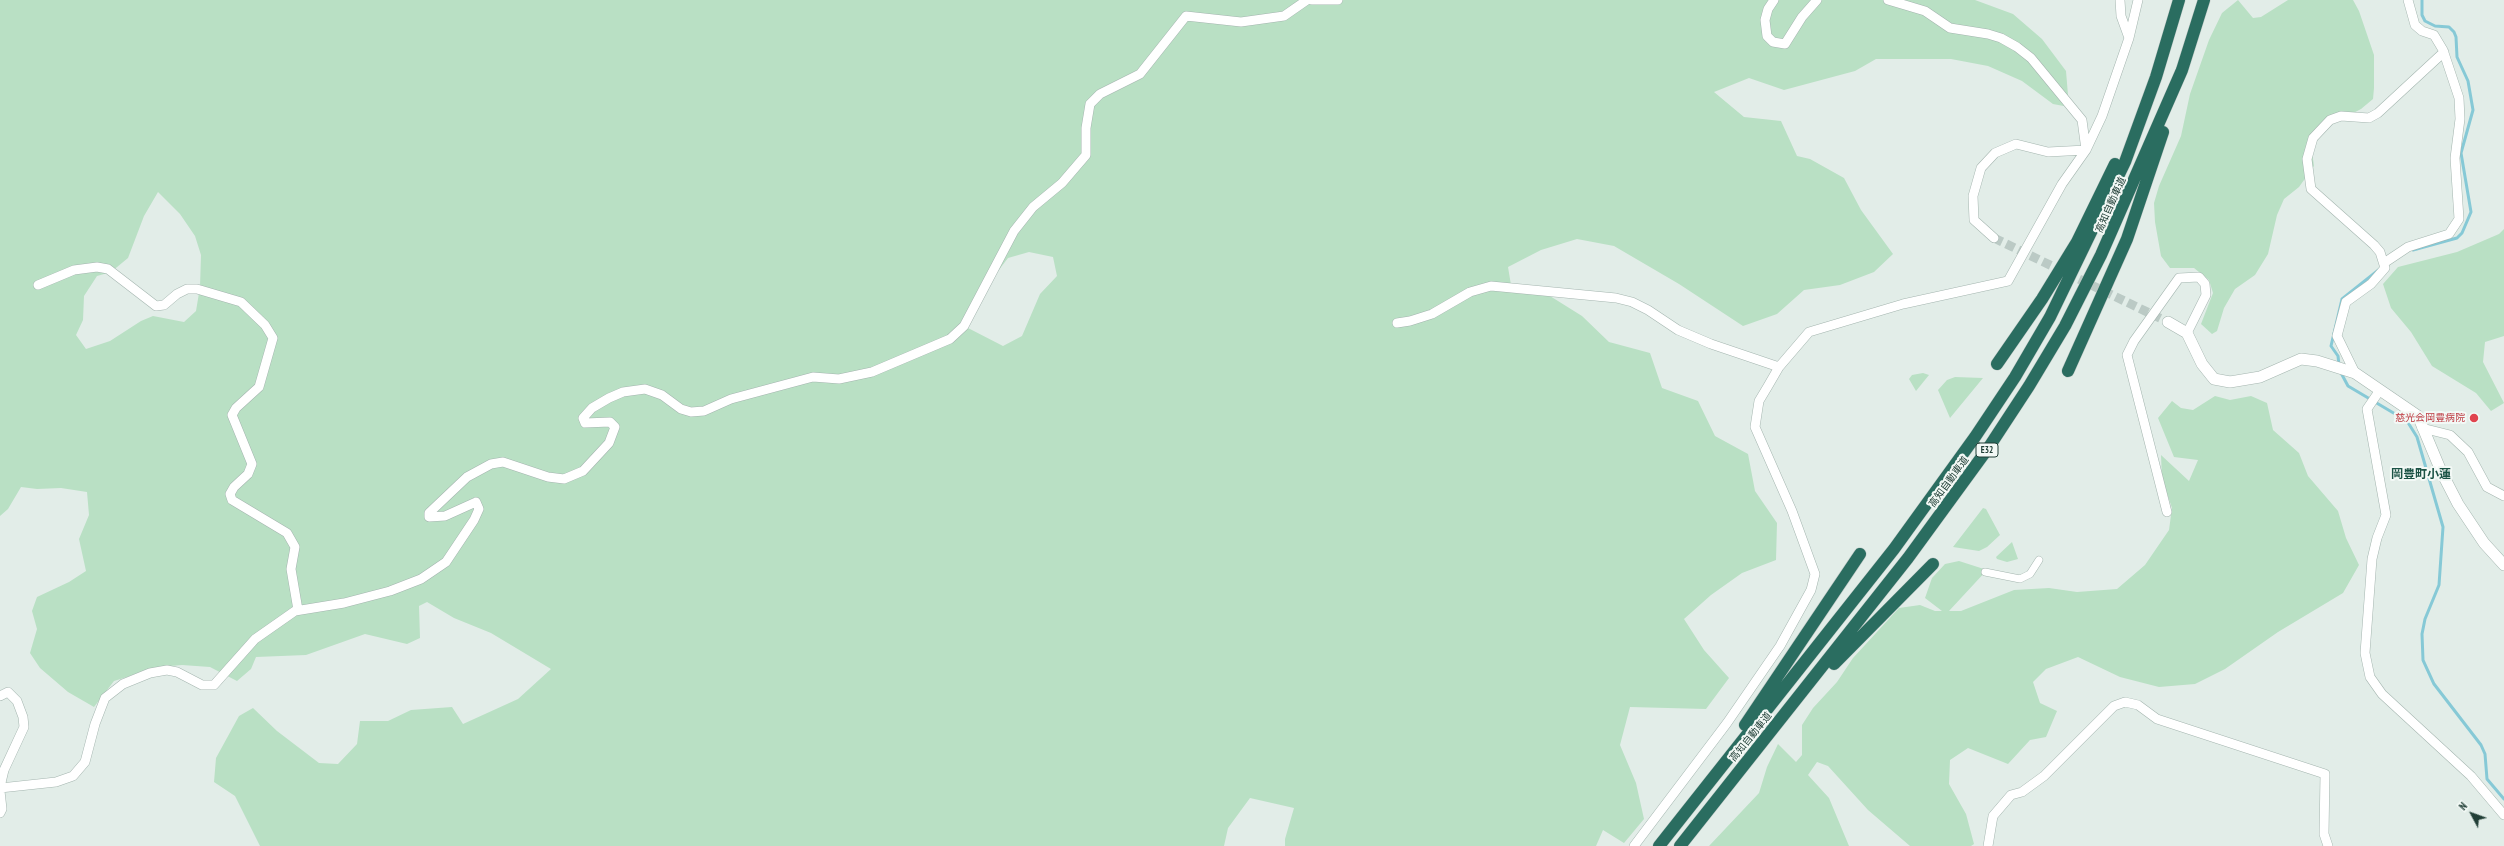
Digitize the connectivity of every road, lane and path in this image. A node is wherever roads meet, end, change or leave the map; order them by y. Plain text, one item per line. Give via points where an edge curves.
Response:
1 (1307, 0) edge
2 (1312, 0) edge
3 (1338, 0) edge
4 (1774, 0) edge
5 (1817, 0) edge
6 (1888, 0) edge
7 (2120, 0) edge
8 (2138, 0) edge
9 (2179, 0) edge
10 (2204, 0) edge
11 (2408, 0) edge
12 (2129, 38) junction
13 (2444, 52) junction
14 (2182, 70) junction
15 (2156, 77) junction
16 (2086, 150) junction
17 (1994, 238) tunnel mouth
18 (2384, 265) junction
19 (38, 285) dead end
20 (2168, 322) tunnel mouth
21 (1397, 323) dead end
22 (2187, 333) junction
23 (1997, 364) dead end
24 (1779, 367) junction
25 (2068, 371) dead end
26 (2351, 372) junction
27 (2375, 397) junction
28 (2422, 428) junction
29 (2504, 496) edge
30 (2167, 512) dead end
31 (1860, 554) dead end
32 (2038, 560) dead end
33 (1933, 564) dead end
34 (2504, 565) edge
35 (1985, 572) dead end
36 (298, 610) junction
37 (0, 696) edge
38 (0, 789) edge
39 (1690, 805) junction
40 (0, 815) edge
41 (1703, 815) junction
42 (2504, 815) edge
43 (1634, 846) edge
44 (1659, 846) edge
45 (1680, 846) edge
46 (1988, 846) edge
47 (2328, 846) edge

1 - 36 street via 1284,16 1241,22 1186,16 1140,74 1100,94 1090,104 1086,128 1086,155 1014,231 964,326 950,339 872,372 839,379 813,377 731,399 704,411 691,412 681,409 662,395 645,389 623,392 592,408 583,418 585,423 610,422 615,427 609,443 583,471 564,479 548,477 503,462 485,466 467,477 429,513 429,517 445,516 476,502 479,509 446,562 421,579 390,592
2 - 3 street
4 - 5 street via 1765,20 1766,36 1773,42 1785,44 1802,17
6 - 16 street via 1925,11 1950,28 1988,34 2017,47 2031,58 2082,120
7 - 12 street via 2121,16
8 - 12 street
9 - 15 highway, 高知自動車道 / E32
10 - 14 highway, 高知自動車道 / E32
11 - 13 street via 2415,25 2437,38
12 - 16 street via 2102,116
13 - 18 street via 2459,98 2460,119 2455,158 2459,220 2449,234 2408,247
13 - 18 street via 2378,113 2369,118 2341,116 2330,120 2312,138 2307,159 2311,189 2374,245 2380,252
14 - 25 highway via 2151,172 2127,239
14 - 41 highway, 高知自動車道 / E32 via 2101,255 2065,326 2029,386 1989,447 1908,558
15 - 23 highway via 2077,242
15 - 39 highway, 高知自動車道 / E32 via 2125,162 2087,246 2050,317 1976,438 1894,550
16 - 17 street via 2048,152 2016,144 1995,153 1981,168 1973,196 1974,220
16 - 24 street via 2062,184 2008,281 1903,304 1809,332
18 - 26 street via 2371,284 2346,302 2338,336
19 - 36 street via 74,270 97,266 108,269 156,306 164,305 187,289 197,289 241,302 266,325 273,338 259,387 232,415 252,464 248,474 230,494 232,500 286,533 295,547 291,569
20 - 22 street
21 - 24 street via 1432,314 1470,292 1491,286 1616,298 1637,304 1678,330 1711,344
22 - 26 street via 2202,364 2214,379 2224,382 2260,377 2301,359 2333,365
22 - 30 street via 2206,295 2205,284 2199,277 2179,278 2134,341 2127,355
24 - 43 street via 1759,401 1755,427 1792,511 1815,574 1811,590 1780,646 1727,723
26 - 27 street
27 - 28 street via 2418,416
27 - 42 street via 2367,409 2386,515 2376,538 2372,559 2365,653 2370,677 2382,694 2471,776
28 - 29 street via 2450,435 2468,452 2487,487
28 - 34 street via 2458,504 2484,543
31 - 39 highway
32 - 35 street via 2030,574 2020,579
33 - 41 highway via 1834,663 1724,794
36 - 38 street via 255,639 214,685 202,685 177,672 167,670 150,673 111,692 95,724 85,762 73,776 56,782
37 - 38 street via 8,692 17,701 24,727 4,770
38 - 40 street
39 - 44 highway, 高知自動車道 / E32
41 - 45 highway, 高知自動車道 / E32
46 - 47 street via 1993,816 2011,795 2022,792 2044,776 2114,706 2125,702 2138,705 2157,719 2324,774 2324,834

